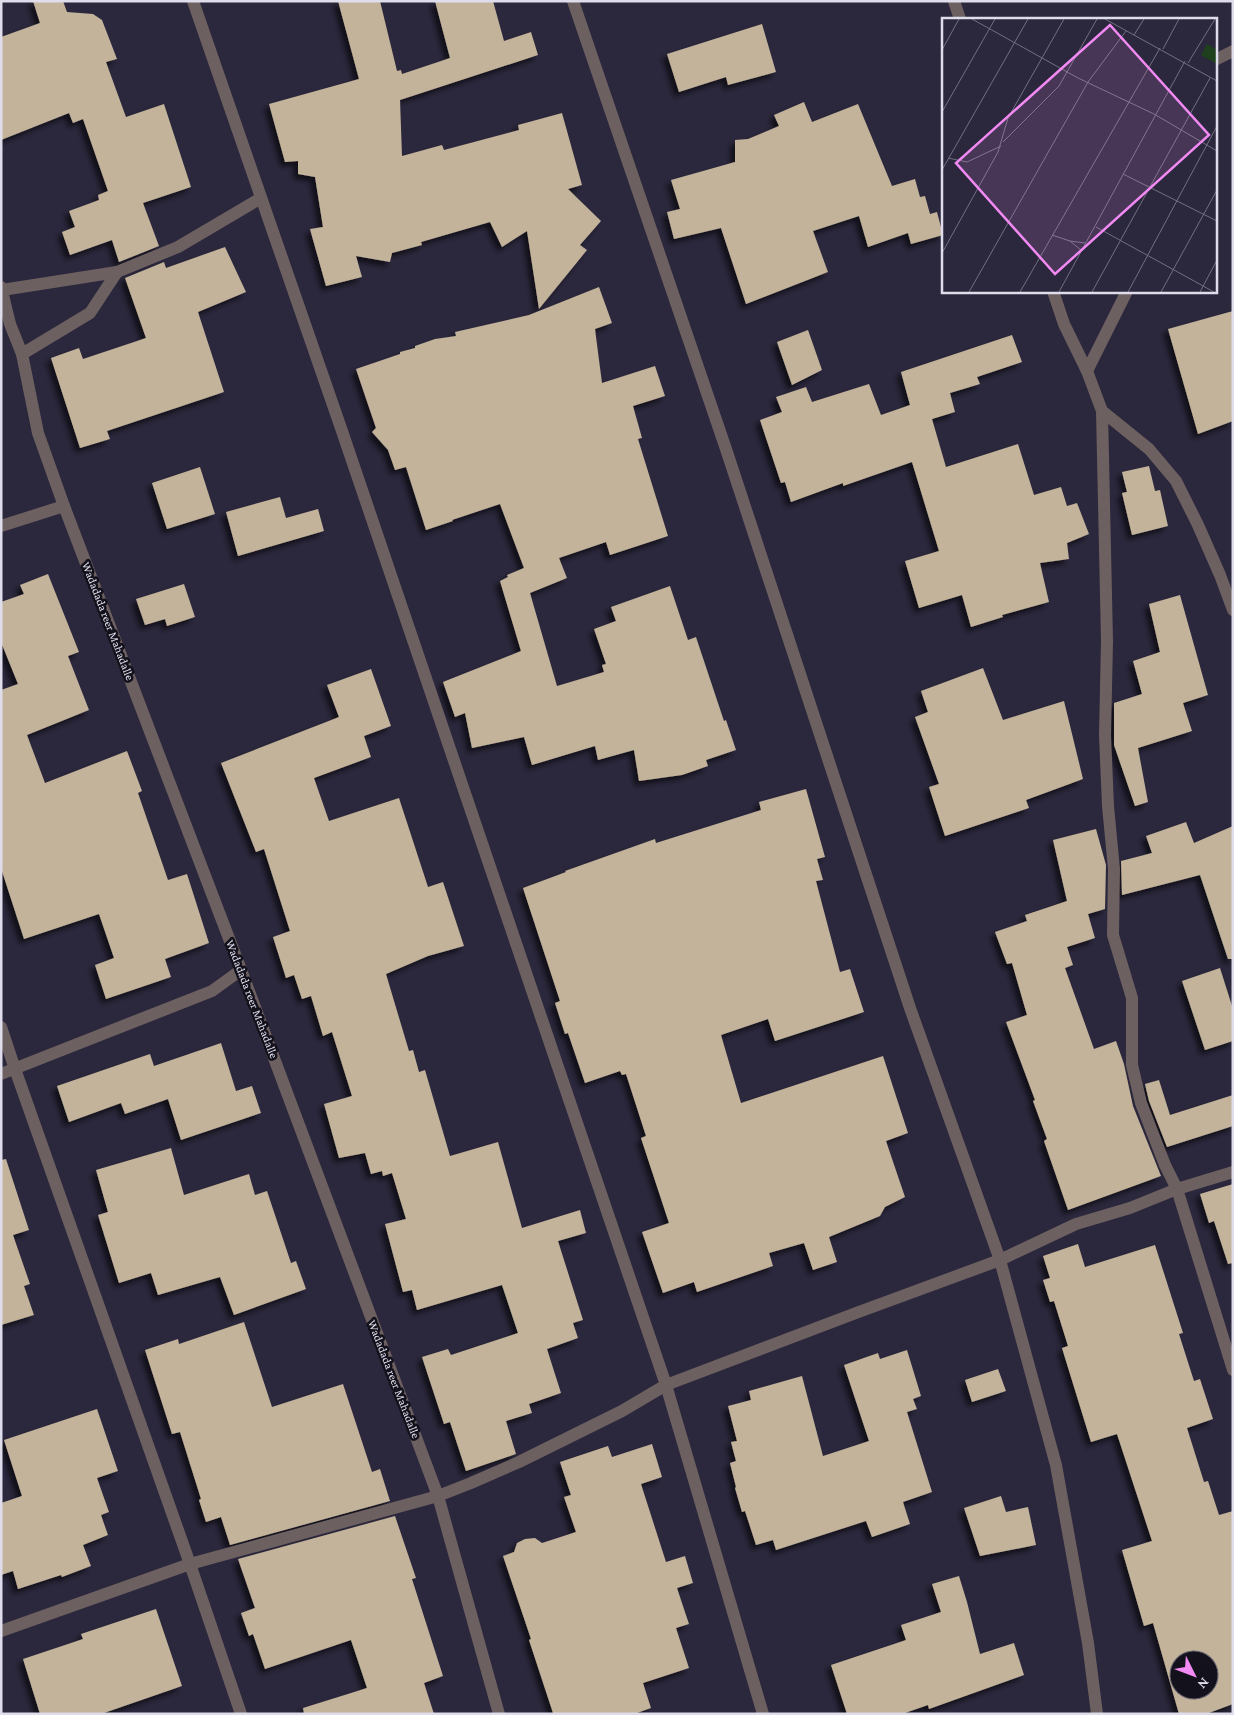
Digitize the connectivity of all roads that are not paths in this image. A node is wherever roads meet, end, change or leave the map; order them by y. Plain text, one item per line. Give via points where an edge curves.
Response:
1 (193, 1) edge
2 (573, 1) edge
3 (954, 1) edge
4 (960, 18) edge
5 (1233, 50) edge
6 (1216, 59) edge
7 (261, 198) junction
8 (117, 272) junction
9 (2, 288) edge
10 (1053, 292) edge
11 (1126, 292) edge
12 (22, 354) junction
13 (1087, 371) junction
14 (1102, 411) junction
15 (64, 506) junction
16 (1, 526) edge
17 (1233, 610) edge
18 (241, 970) junction
19 (1, 1027) edge
20 (15, 1069) junction
21 (1, 1074) edge
22 (1233, 1172) edge
23 (1177, 1188) junction
24 (1000, 1260) junction
25 (1233, 1370) edge
26 (666, 1384) junction
27 (438, 1496) junction
28 (190, 1564) junction
29 (1, 1631) edge
30 (241, 1714) edge
31 (499, 1714) edge
32 (762, 1714) edge
33 (1097, 1714) edge

1 - 7 street
2 - 24 street via 910,1008
3 - 4 street
5 - 6 street
7 - 8 street via 178,247
7 - 26 street
8 - 9 street
8 - 12 street via 90,313
9 - 12 street, Wadadada reer Mahadalle via 10,324
10 - 13 street via 1064,324
11 - 13 street
12 - 15 street, Wadadada reer Mahadalle via 38,433
13 - 14 street
14 - 17 street via 1149,449 1176,481
14 - 23 street via 1105,735 1114,870 1113,935 1132,998 1132,1065 1141,1103
15 - 16 street
15 - 18 street, Wadadada reer Mahadalle
18 - 20 street via 212,991
18 - 27 street, Wadadada reer Mahadalle
19 - 20 street
20 - 21 street
20 - 28 street
22 - 23 street
23 - 24 street via 1130,1208 1076,1224
23 - 25 street
24 - 26 street
24 - 33 street via 1056,1465 1088,1643
26 - 27 street via 622,1411 519,1462
26 - 32 street
27 - 28 street
27 - 31 street, Wadadada reer Mahadalle
28 - 29 street
28 - 30 street

